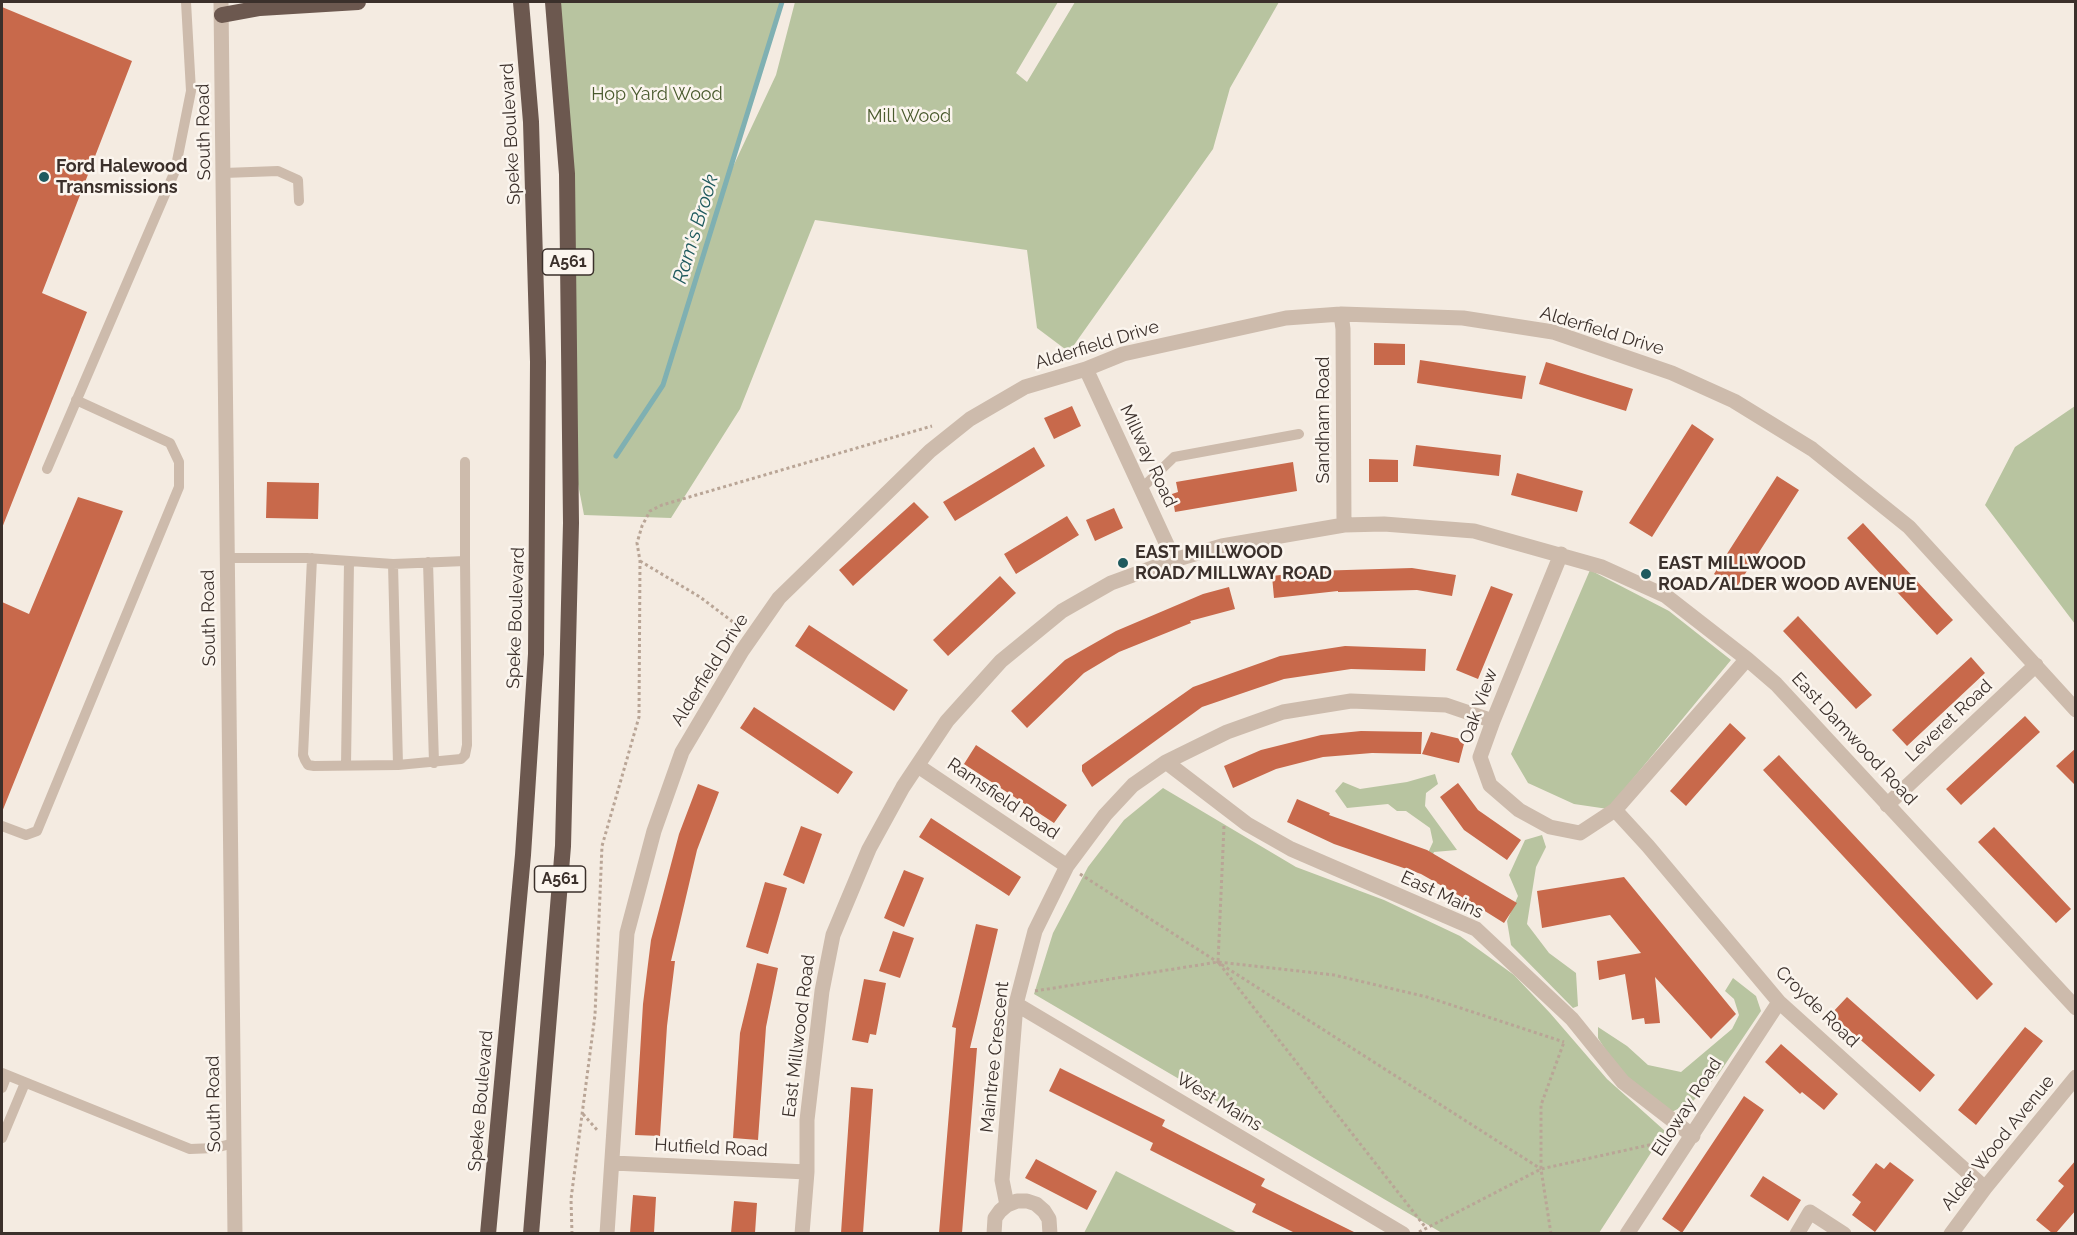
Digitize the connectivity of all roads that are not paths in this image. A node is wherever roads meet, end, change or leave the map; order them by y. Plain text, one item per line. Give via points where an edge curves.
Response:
1 (186, 2) edge
2 (358, 2) edge
3 (521, 2) edge
4 (553, 2) edge
5 (221, 8) edge
6 (224, 173) junction
7 (299, 201) dead end
8 (1341, 314) junction
9 (1086, 369) junction
10 (76, 400) junction
11 (1299, 434) dead end
12 (465, 462) dead end
13 (47, 469) dead end
14 (1142, 488) junction
15 (1344, 525) junction
16 (1561, 554) junction
17 (228, 558) junction
18 (312, 558) junction
19 (1174, 560) junction
20 (465, 561) junction
21 (349, 562) junction
22 (428, 562) junction
23 (393, 564) junction
24 (1747, 659) junction
25 (2036, 665) junction
26 (2076, 710) edge
27 (1492, 721) junction
28 (1166, 762) junction
29 (435, 763) junction
30 (346, 765) junction
31 (398, 765) junction
32 (918, 766) junction
33 (1887, 805) junction
34 (1615, 810) junction
35 (2, 826) edge
36 (1067, 866) junction
37 (1017, 999) junction
38 (1779, 1002) junction
39 (2076, 1008) edge
40 (4, 1074) edge
41 (2076, 1077) edge
42 (25, 1083) junction
43 (2, 1088) edge
44 (1693, 1136) junction
45 (2, 1138) edge
46 (234, 1143) junction
47 (613, 1163) junction
48 (807, 1172) junction
49 (1985, 1188) junction
50 (1007, 1205) junction
51 (235, 1233) edge
52 (488, 1233) edge
53 (531, 1233) edge
54 (607, 1233) edge
55 (802, 1233) edge
56 (994, 1233) edge
57 (1050, 1233) edge
58 (1403, 1233) edge
59 (1627, 1233) edge
60 (1797, 1233) edge
61 (1844, 1233) edge
62 (1951, 1233) edge

1 - 10 lane via 191,91 175,171
2 - 5 highway
3 - 52 highway, Speke Boulevard / A561 via 531,122 538,362 536,654 523,855
4 - 53 highway, A561 via 567,174 571,523 563,846
5 - 6 street, South Road
6 - 7 lane via 278,171 298,180
6 - 17 street, South Road
8 - 9 street, Alderfield Drive via 1286,318 1123,354
8 - 15 street, Sandham Road
8 - 25 street, Alderfield Drive via 1462,318 1553,332 1672,373 1734,401 1812,449 1909,527
9 - 14 street, Millway Road
9 - 47 street, Alderfield Drive via 1025,387 970,419 921,459 778,598 682,752 654,831 627,933
10 - 13 lane
10 - 35 lane via 170,443 179,462 179,487 37,831 26,835
11 - 14 lane via 1174,458
12 - 20 lane
14 - 19 street, Millway Road
15 - 16 street, East Millwood Road via 1474,531
15 - 19 street, East Millwood Road via 1222,546
16 - 24 street, East Damwood Road via 1602,567 1666,596
16 - 27 street, Oak View
17 - 18 lane
17 - 46 street, South Road
18 - 21 lane
18 - 30 lane via 303,755 308,765
19 - 32 street, East Millwood Road via 1111,583 1062,611 1001,661 947,721
20 - 22 lane
20 - 29 lane via 467,745 461,759
21 - 23 lane
21 - 30 lane
22 - 23 lane
22 - 29 lane
23 - 31 lane
24 - 33 street, East Damwood Road via 1776,684
24 - 34 street, Oak View
25 - 26 street, Alderfield Drive
25 - 33 street, Leveret Road
27 - 28 street, Maintree Crescent via 1446,705 1351,701 1283,712 1227,732
27 - 34 street, Oak View via 1480,757 1490,785 1519,810 1550,827 1580,833
28 - 36 street, Maintree Crescent via 1133,786 1105,815
28 - 44 street, East Mains via 1247,824 1291,849 1476,929 1572,1019 1623,1082
29 - 31 lane
30 - 31 lane
32 - 36 street, Ramsfield Road
32 - 48 street, East Millwood Road via 869,849 833,935 808,1108
33 - 39 street, East Damwood Road
34 - 38 street, Croyde Road
36 - 37 street, Maintree Crescent via 1035,931
37 - 50 street, Maintree Crescent via 1002,1180
37 - 58 street, West Mains
38 - 44 street, Elloway Road
38 - 49 street, Croyde Road
40 - 42 lane
40 - 43 lane
41 - 49 street, Alder Wood Avenue
42 - 45 lane
42 - 46 lane via 190,1149
44 - 59 street, Elloway Road
46 - 51 street, South Road
47 - 48 street, Hutfield Road
47 - 54 street, Alderfield Drive
48 - 55 street, East Millwood Road
49 - 62 street, Alder Wood Avenue
50 - 56 street via 995,1218
50 - 57 street via 1017,1201 1036,1204 1049,1219
60 - 61 street via 1810,1212

